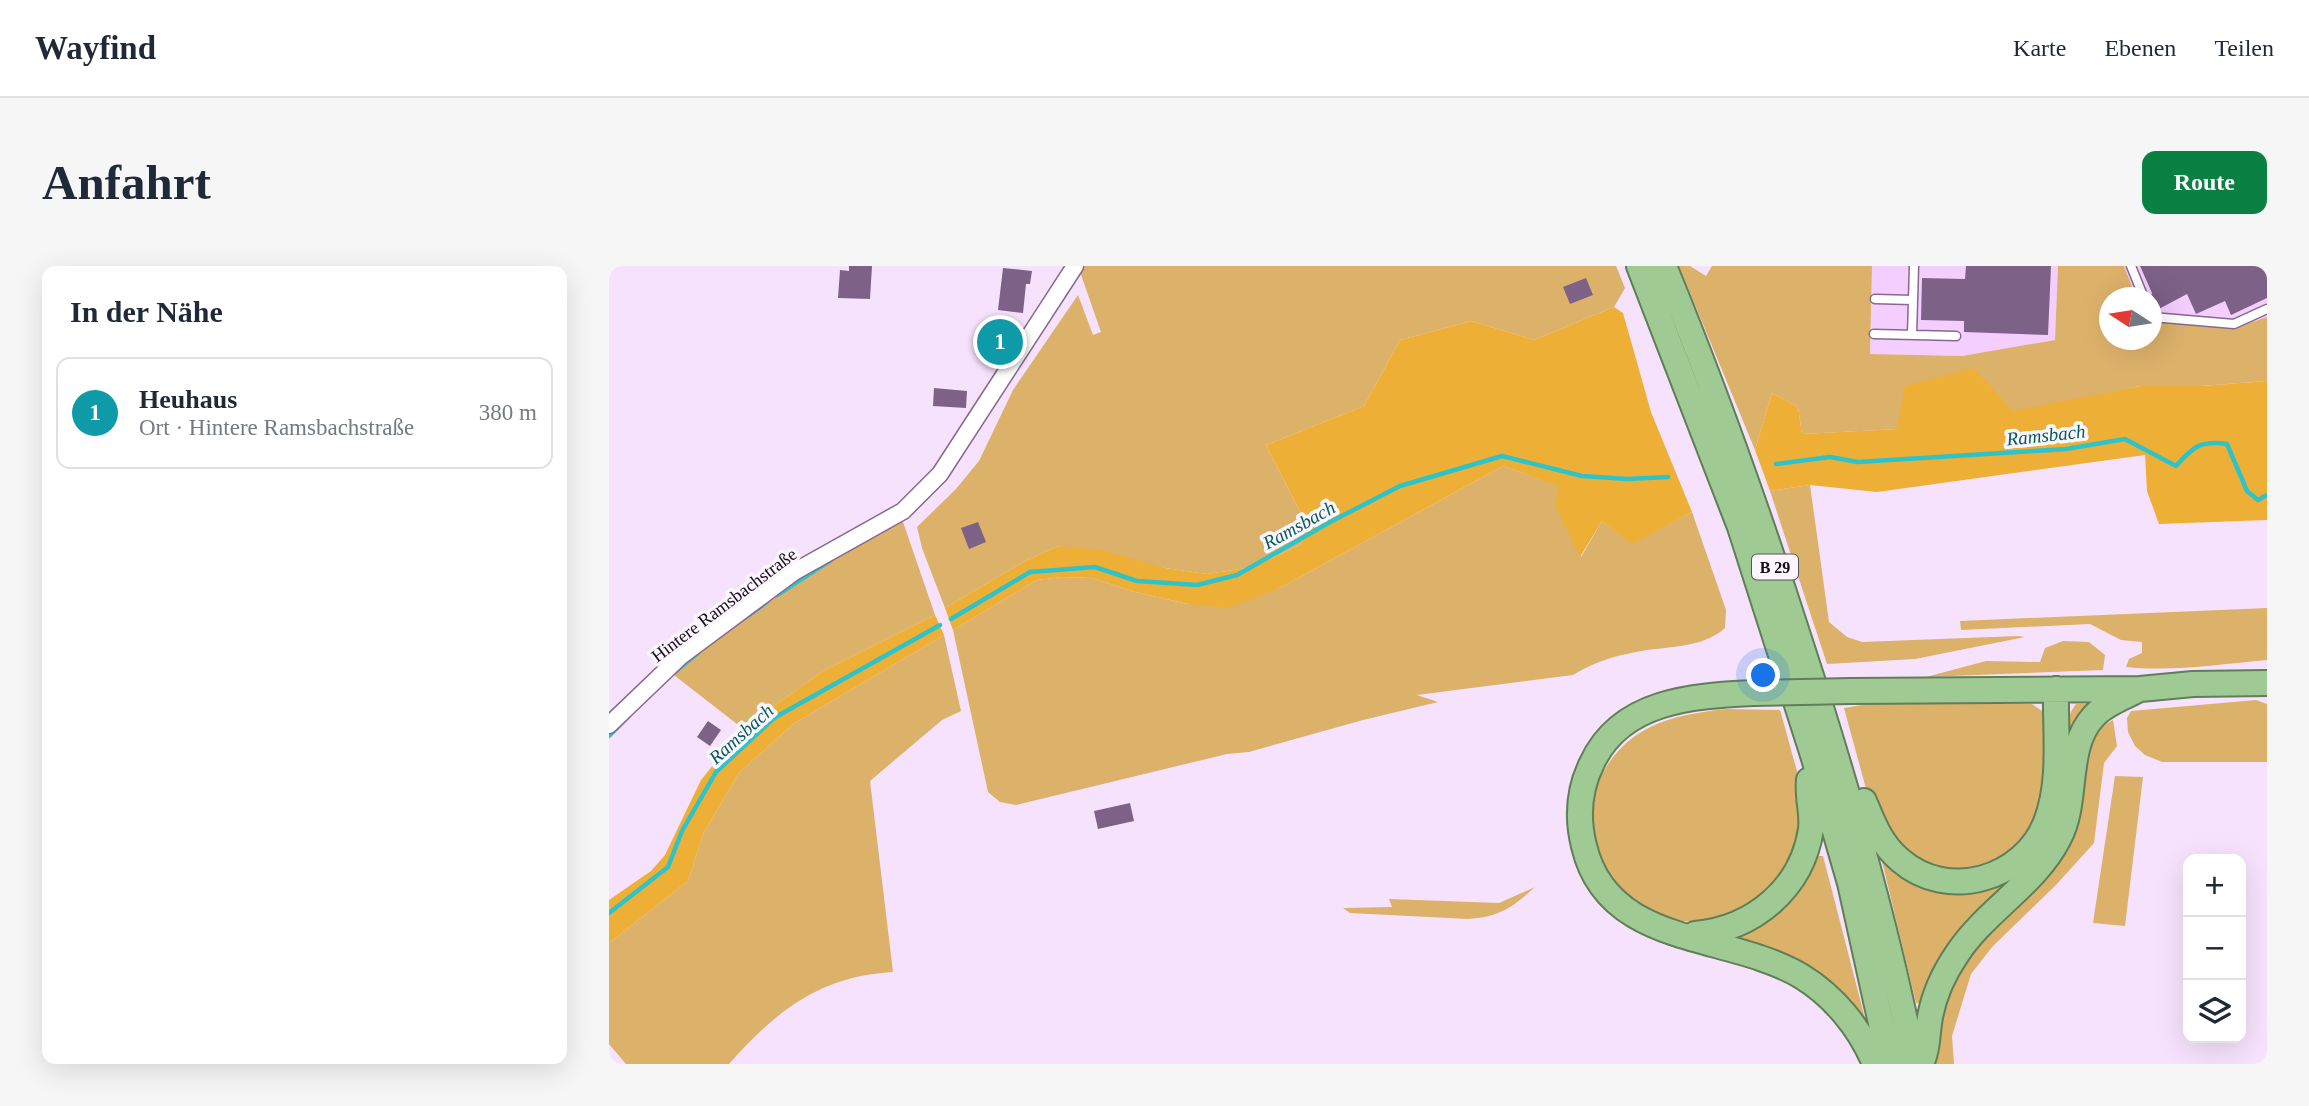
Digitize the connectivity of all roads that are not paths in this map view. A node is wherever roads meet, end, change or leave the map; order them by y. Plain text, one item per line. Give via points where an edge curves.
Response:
1 (1075, 266) edge
2 (1639, 266) edge
3 (1664, 266) edge
4 (1914, 266) edge
5 (2131, 266) edge
6 (2140, 287) edge
7 (1875, 299) dead end
8 (1913, 300) junction
9 (2267, 309) edge
10 (2162, 318) edge
11 (1874, 334) dead end
12 (1912, 335) junction
13 (1956, 336) dead end
14 (2267, 668) edge
15 (2267, 683) edge
16 (2193, 684) junction
17 (2056, 689) junction
18 (2140, 689) junction
19 (609, 725) edge
20 (1813, 755) junction
21 (1843, 776) junction
22 (1677, 933) junction
23 (1875, 1064) edge
24 (1890, 1064) edge
25 (1914, 1064) edge
26 (1921, 1064) edge

1 - 19 street, Hintere Ramsbachstraße via 940,474 903,511 794,572 681,656
2 - 20 highway, B 29 via 1740,527
3 - 21 highway, B 29 via 1779,577
4 - 8 lane
5 - 6 lane
7 - 8 lane
8 - 12 lane
9 - 10 lane via 2234,324
11 - 12 lane
12 - 13 lane
14 - 16 highway via 2224,673
15 - 16 highway
16 - 18 highway
17 - 18 highway
17 - 21 highway via 2055,784 2047,821 2024,857 1993,876 1946,881 1916,871 1887,846 1862,796
17 - 22 highway, bridge via 1753,693 1675,701 1636,715 1611,735 1587,774 1580,803 1585,850 1613,900 1649,925
18 - 26 highway via 2104,707 2086,727 2059,839 2048,856 1971,933 1955,957 1934,1000
20 - 22 highway via 1808,843 1788,886 1766,908 1738,924 1708,933
20 - 24 highway, B 29 via 1850,883
21 - 25 highway, B 29 via 1873,880
22 - 23 highway via 1767,960 1811,983 1849,1019

